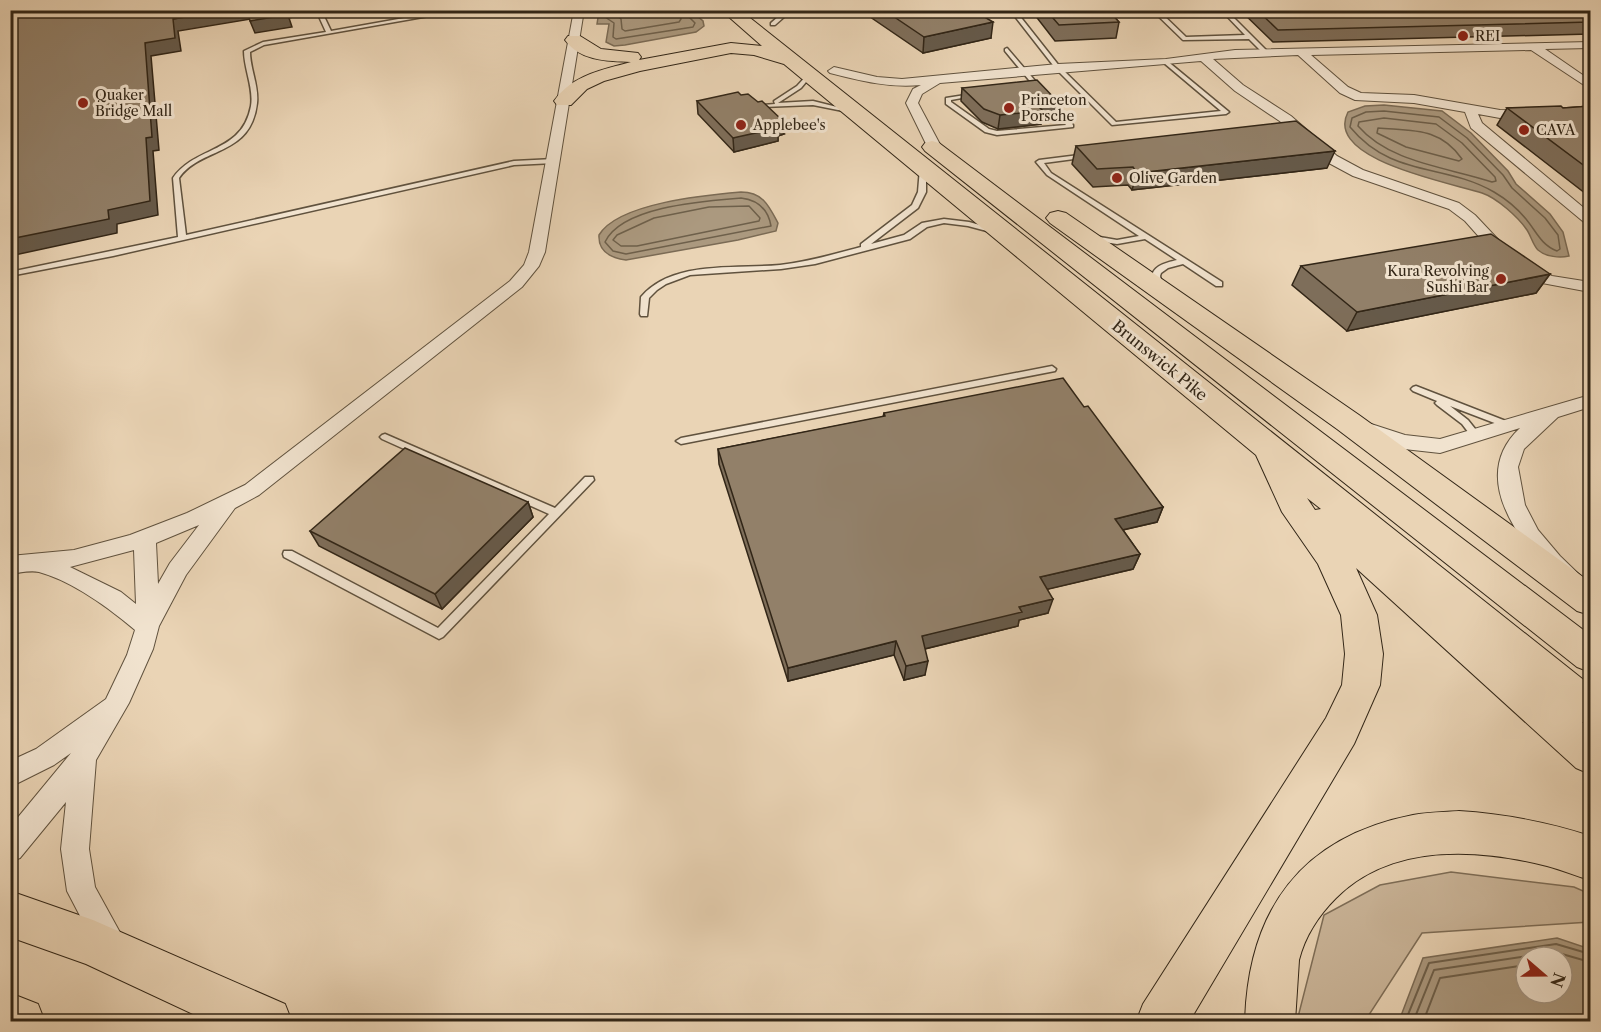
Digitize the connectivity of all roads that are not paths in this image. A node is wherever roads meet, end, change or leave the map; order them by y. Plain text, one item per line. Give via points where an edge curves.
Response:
1 (318, 10) edge
2 (461, 10) edge
3 (579, 10) edge
4 (756, 10) edge
5 (790, 10) edge
6 (1012, 10) edge
7 (1154, 10) edge
8 (1223, 10) edge
9 (724, 20) edge
10 (773, 24) junction
11 (329, 33) junction
12 (1249, 37) junction
13 (574, 39) junction
14 (1590, 45) edge
15 (1533, 46) junction
16 (1007, 50) dead end
17 (1265, 52) junction
18 (1301, 52) junction
19 (1203, 57) junction
20 (635, 61) junction
21 (1166, 62) junction
22 (569, 66) junction
23 (1058, 68) junction
24 (803, 71) junction
25 (834, 71) junction
26 (1023, 71) junction
27 (938, 80) junction
28 (1590, 85) edge
29 (1039, 88) junction
30 (1028, 89) edge
31 (984, 94) edge
32 (871, 100) dead end
33 (564, 101) junction
34 (1471, 111) junction
35 (852, 112) junction
36 (1590, 116) edge
37 (899, 122) dead end
38 (1098, 155) edge
39 (929, 159) junction
40 (554, 161) junction
41 (1590, 220) edge
42 (885, 229) junction
43 (1081, 234) junction
44 (1006, 235) junction
45 (907, 237) junction
46 (1144, 237) junction
47 (182, 238) junction
48 (861, 248) junction
49 (1181, 262) junction
50 (10, 274) edge
51 (1219, 285) dead end
52 (1590, 287) edge
53 (1163, 292) junction
54 (644, 314) dead end
55 (1052, 369) dead end
56 (1590, 401) edge
57 (1554, 412) junction
58 (1348, 422) junction
59 (1508, 425) junction
60 (1475, 435) junction
61 (385, 437) dead end
62 (681, 441) dead end
63 (1268, 447) junction
64 (589, 480) dead end
65 (228, 503) junction
66 (557, 513) junction
67 (145, 539) junction
68 (288, 554) dead end
69 (39, 563) junction
70 (10, 565) edge
71 (1590, 599) edge
72 (147, 626) junction
73 (1590, 656) edge
74 (118, 703) junction
75 (1590, 708) edge
76 (1590, 755) edge
77 (83, 760) junction
78 (10, 775) edge
79 (10, 848) edge
80 (1590, 858) edge
81 (10, 914) edge
82 (117, 953) junction
83 (10, 1018) edge
84 (20, 1022) edge
85 (267, 1022) edge
86 (1161, 1022) edge
87 (1270, 1022) edge

1 - 11 lane
2 - 11 lane
3 - 13 street
4 - 10 main road
5 - 10 lane
6 - 23 lane
7 - 12 lane via 1185,39
8 - 12 lane
9 - 20 main road via 698,44
9 - 24 main road, Brunswick Pike
10 - 25 main road
11 - 47 lane via 262,44 247,51 255,93 248,125 239,138 176,178
12 - 17 lane
13 - 20 main road via 582,48 598,54
13 - 22 street
14 - 15 street
15 - 18 street
15 - 28 street
16 - 26 lane
17 - 18 street
17 - 19 street
18 - 34 street via 1344,90 1359,96 1414,99
19 - 21 street
19 - 52 street via 1228,80 1275,111 1293,131 1347,168 1467,212 1521,270 1554,282
20 - 22 main road
20 - 24 main road via 737,48 767,53
20 - 33 main road via 590,80
21 - 23 street
21 - 23 lane via 1226,112 1114,124
22 - 33 street
23 - 26 street
24 - 35 main road, Brunswick Pike
24 - 35 lane via 799,87 765,106 813,104
25 - 27 street via 890,83
25 - 32 main road
26 - 27 street
26 - 29 lane
27 - 39 street via 917,92 912,100
29 - 30 lane
29 - 31 lane via 1071,126 997,133 948,103 952,97
33 - 40 street
34 - 36 street
34 - 41 street via 1476,125
35 - 39 main road, Brunswick Pike
37 - 39 main road, Brunswick Pike
38 - 46 lane via 1039,162 1049,174
39 - 42 lane via 921,198
39 - 43 main road via 1010,184
39 - 44 main road, Brunswick Pike
39 - 73 main road, Brunswick Pike
40 - 47 lane via 514,163
40 - 65 street via 537,252 516,284 279,471
42 - 45 lane
42 - 48 lane
43 - 46 lane via 1117,242
43 - 53 main road
44 - 45 lane via 944,221 925,225
44 - 63 main road, Brunswick Pike
45 - 48 lane
46 - 49 lane
47 - 50 lane
48 - 54 lane via 792,266 675,277 645,297
49 - 51 lane
49 - 53 lane via 1162,266 1155,273
53 - 58 main road
55 - 62 lane
56 - 57 street
57 - 59 street
57 - 71 street via 1519,442 1509,456 1513,502 1538,547
58 - 60 street via 1422,445 1440,446
58 - 71 main road
59 - 60 street
59 - 60 lane via 1416,389 1451,410
61 - 66 lane
63 - 75 main road, Brunswick Pike
63 - 76 main road via 1312,509
63 - 86 main road via 1298,512 1330,555 1353,597 1364,654 1361,685 1340,731
64 - 66 lane
65 - 67 street
65 - 72 street via 178,569
66 - 68 lane via 439,634
67 - 69 street via 91,555
67 - 72 street
69 - 70 street
69 - 72 street via 113,598
72 - 74 street
74 - 77 street
74 - 78 street via 45,757
77 - 79 street
77 - 82 street via 75,849 81,891
80 - 87 main road via 1537,842 1452,831 1386,841 1354,855 1303,898 1281,940 1270,989
81 - 82 main road
82 - 85 main road
83 - 84 main road

